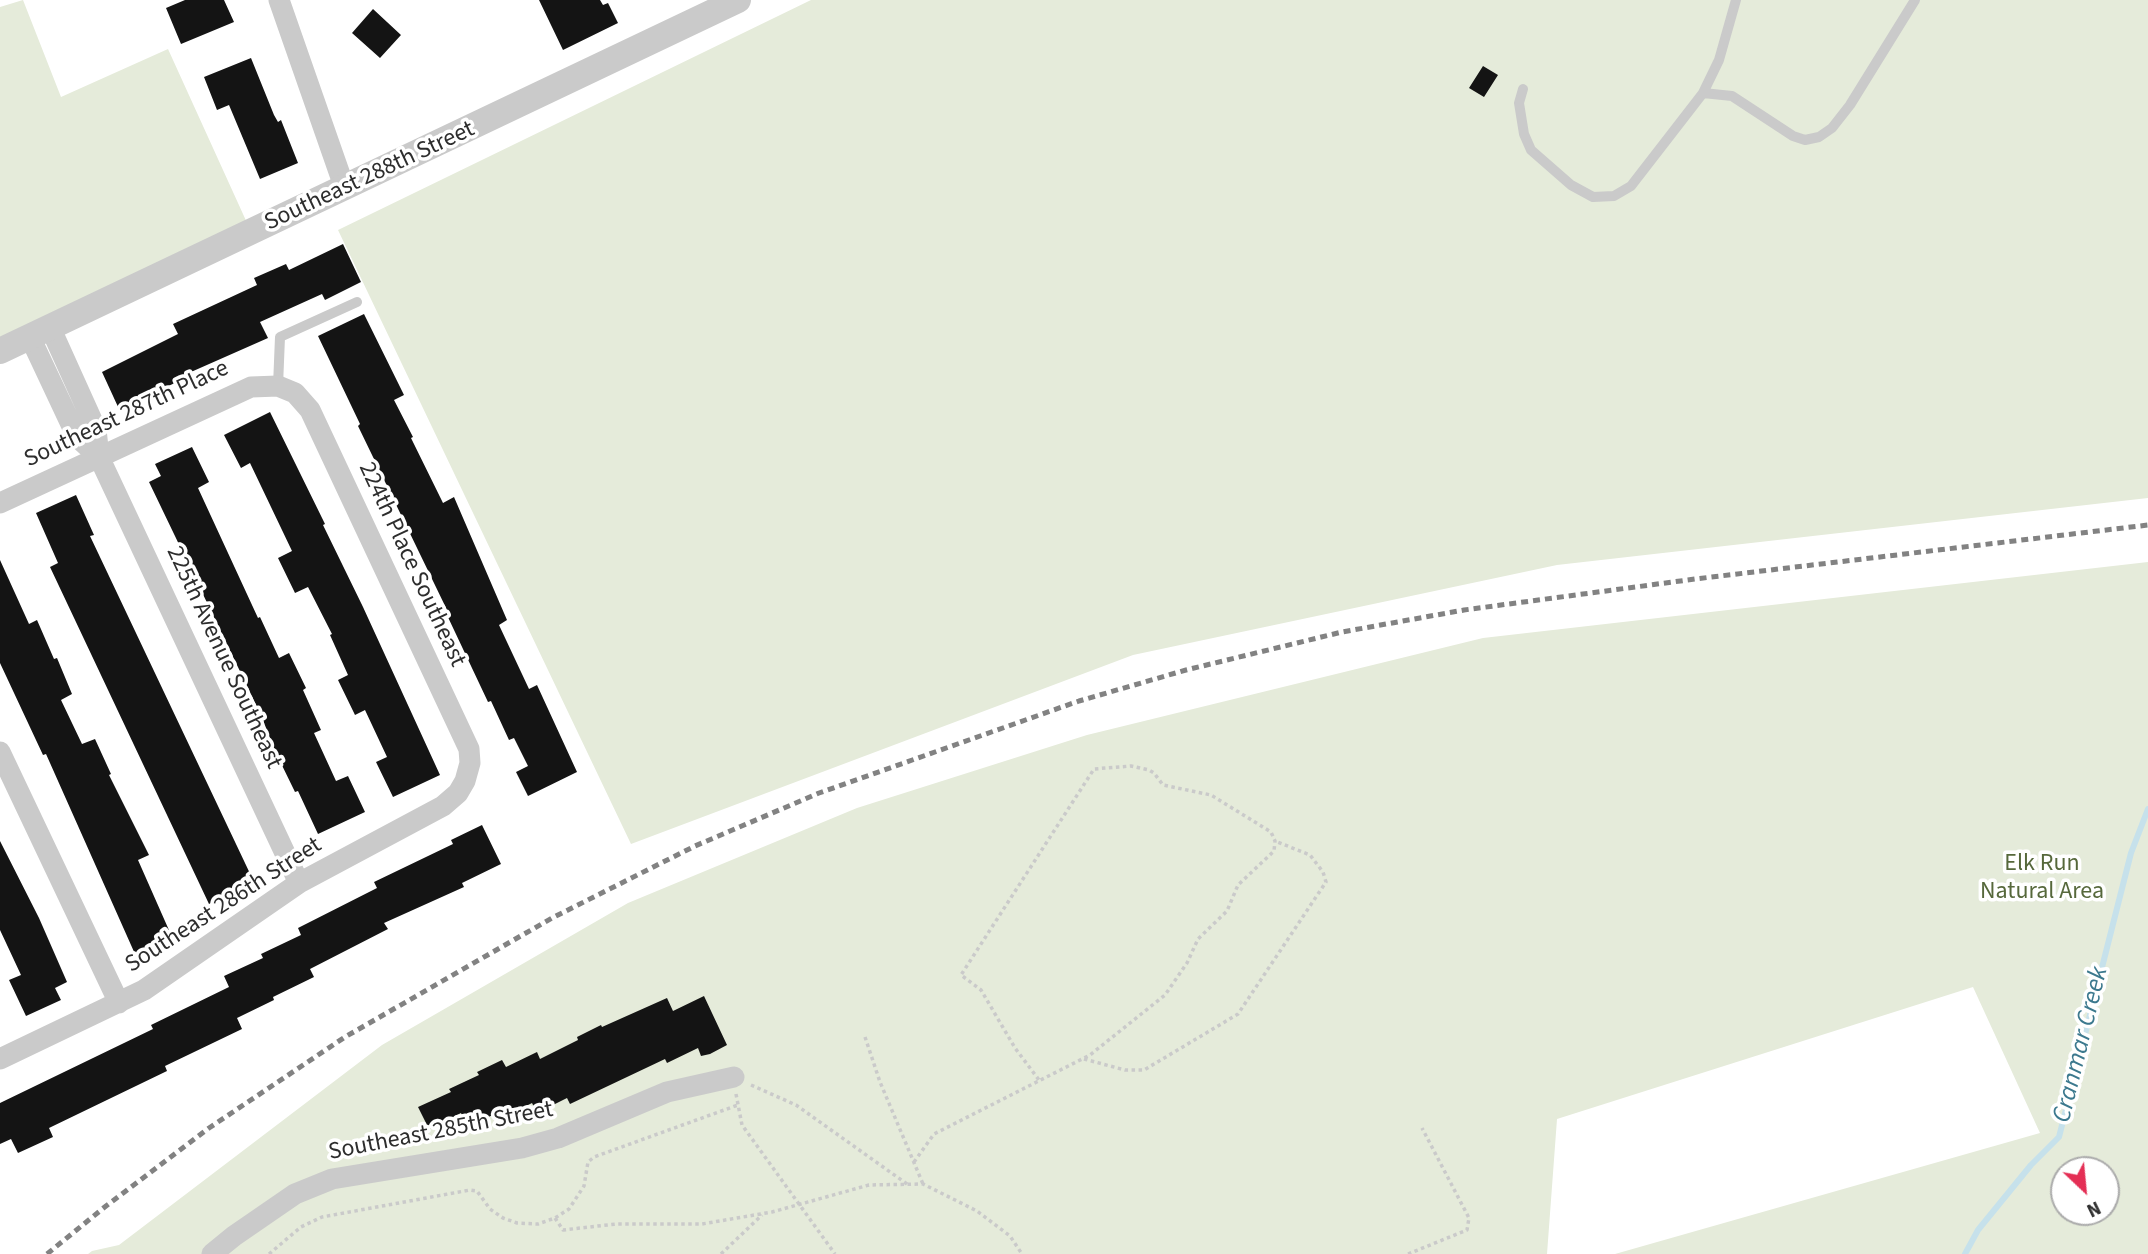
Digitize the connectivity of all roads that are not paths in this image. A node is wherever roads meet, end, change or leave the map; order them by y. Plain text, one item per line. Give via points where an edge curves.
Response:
1 (279, 0) edge
2 (738, 0) edge
3 (1736, 0) edge
4 (1915, 0) edge
5 (1523, 89) dead end
6 (1703, 93) junction
7 (345, 189) junction
8 (357, 302) dead end
9 (40, 332) junction
10 (0, 351) edge
11 (278, 386) junction
12 (99, 457) junction
13 (0, 503) edge
14 (0, 752) edge
15 (465, 781) joint
16 (299, 883) junction
17 (119, 1003) junction
18 (0, 1059) edge
19 (733, 1077) road end
20 (212, 1254) edge

1 - 7 street
2 - 7 street, Southeast 288th Street
3 - 6 lane via 1719,60
4 - 6 lane via 1850,105 1819,137 1793,136 1732,96
5 - 6 lane via 1524,134 1531,150 1571,185 1593,197 1614,196 1631,186
7 - 9 street, Southeast 288th Street
8 - 11 lane via 279,337
9 - 10 street, Southeast 288th Street
9 - 12 street, 225th Avenue Southeast via 96,429
11 - 12 street, Southeast 287th Place via 261,385 236,393
11 - 15 street, 224th Place Southeast via 295,393 310,410 468,749
12 - 13 street, Southeast 287th Place
12 - 16 street, 225th Avenue Southeast
14 - 17 street
15 - 16 street, Southeast 286th Street via 443,806
16 - 17 street, Southeast 286th Street
17 - 18 street, Southeast 286th Street
19 - 20 street, Southeast 285th Street via 667,1092 558,1138 522,1148 332,1179 295,1194

